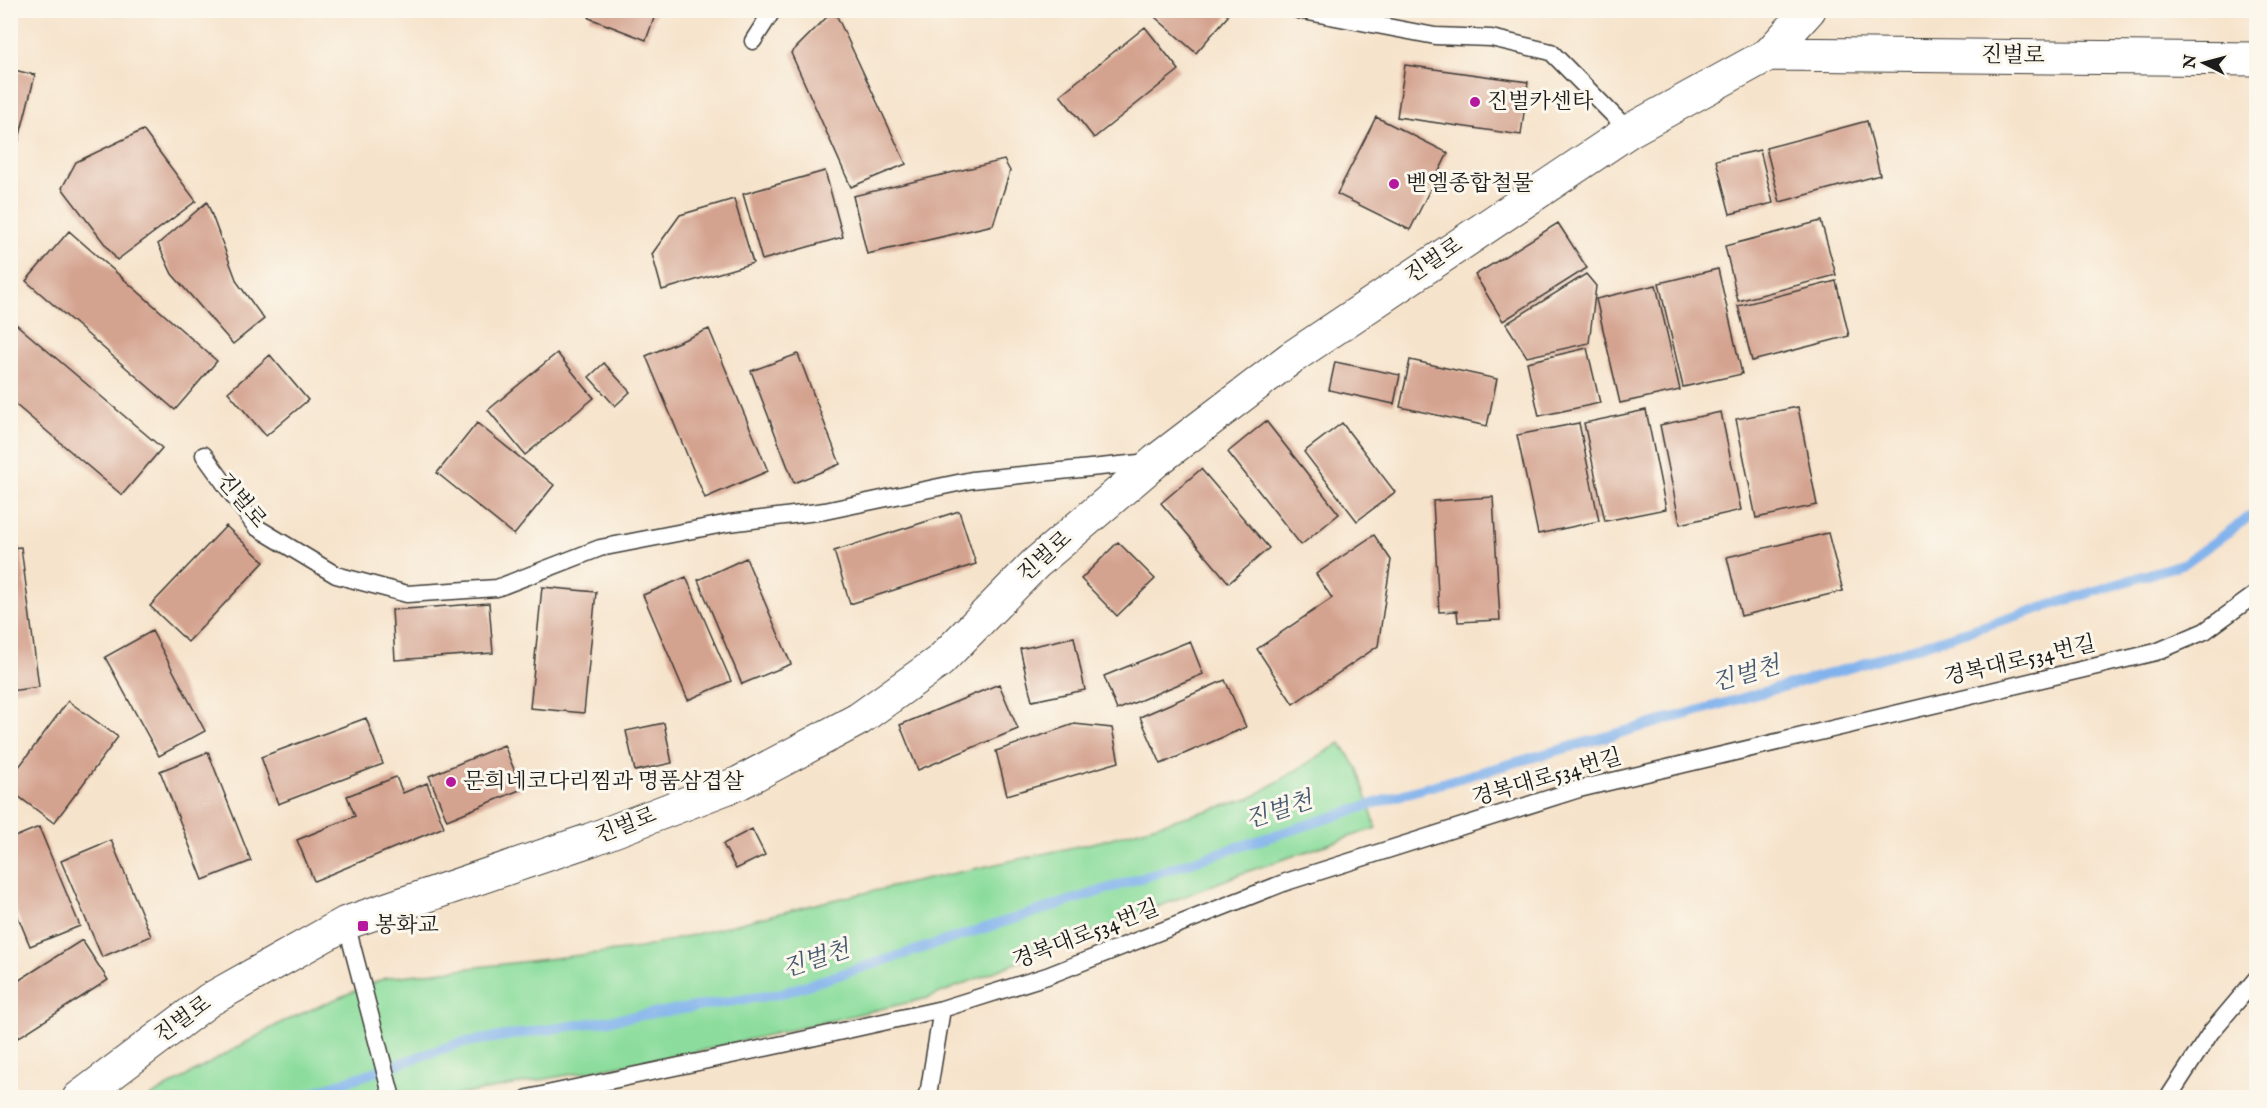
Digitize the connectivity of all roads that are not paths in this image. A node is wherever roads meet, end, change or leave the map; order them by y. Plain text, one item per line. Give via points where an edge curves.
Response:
1 (773, 10) edge
2 (1298, 10) edge
3 (1809, 10) edge
4 (753, 41) dead end
5 (1769, 54) junction
6 (2256, 59) edge
7 (1629, 131) junction
8 (204, 455) dead end
9 (1156, 461) junction
10 (2256, 594) edge
11 (346, 923) junction
12 (2256, 979) edge
13 (942, 1009) junction
14 (79, 1098) edge
15 (392, 1098) edge
16 (528, 1098) edge
17 (925, 1098) edge
18 (2168, 1098) edge

1 - 4 lane
2 - 7 lane via 1435,36 1491,38 1551,52
3 - 5 street, 진벌로
5 - 6 street, 진벌로
5 - 7 street, 진벌로
7 - 9 street, 진벌로 via 1291,358
8 - 9 lane, 진벌로 via 256,526 336,575 407,594 496,588 600,548 729,523 825,511 972,480
9 - 11 street, 진벌로 via 1035,564 939,661 859,719 739,783 590,840
10 - 13 lane, 경복대로534번길 via 2205,631 2156,652 1579,789 1286,882 1047,976
11 - 14 street, 진벌로 via 208,1000
11 - 15 lane
12 - 18 lane via 2211,1032
13 - 16 lane, 경복대로534번길
13 - 17 lane

